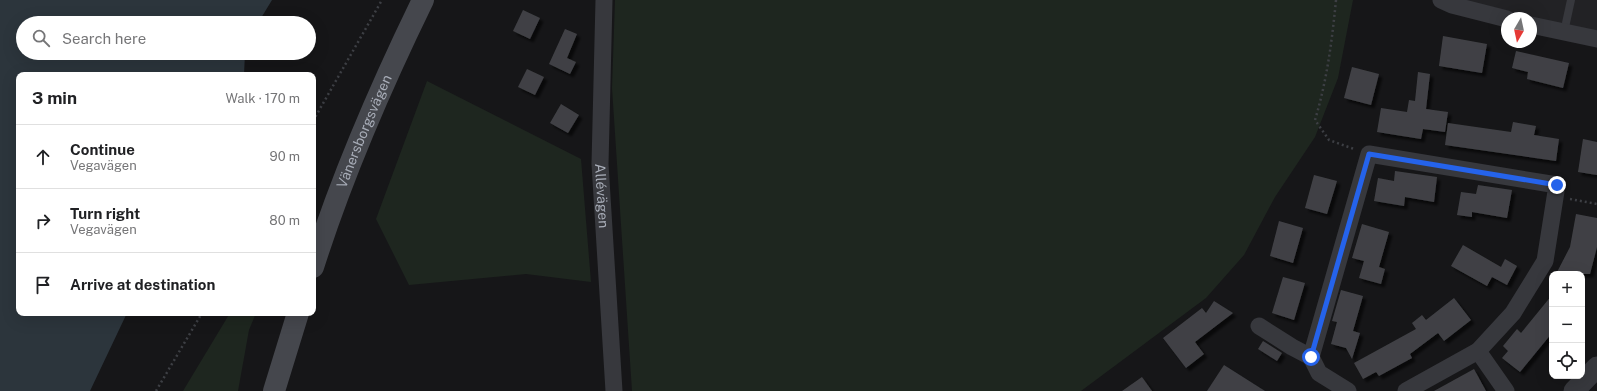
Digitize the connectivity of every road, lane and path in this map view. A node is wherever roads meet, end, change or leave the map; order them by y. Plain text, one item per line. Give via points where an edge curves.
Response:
1 (382, 0) edge
2 (423, 0) edge
3 (604, 0) edge
4 (1336, 0) edge
5 (1441, 0) edge
6 (1572, 0) edge
7 (1501, 18) edge
8 (1537, 25) edge
9 (1564, 32) junction
10 (1597, 39) edge
11 (316, 116) edge
12 (1369, 154) junction
13 (1556, 197) junction
14 (1597, 204) edge
15 (316, 259) edge
16 (200, 316) edge
17 (297, 316) edge
18 (1259, 326) dead end
19 (1478, 351) junction
20 (1311, 357) junction
21 (1597, 367) edge
22 (156, 391) edge
23 (274, 391) edge
24 (614, 391) edge
25 (1348, 391) edge
26 (1406, 391) edge
27 (1506, 391) edge
28 (1574, 391) edge

1 - 11 path
2 - 15 main road, Vänersborgsvägen via 402,42 344,181
3 - 24 street, Allévägen via 600,164
4 - 12 path via 1325,88 1315,120 1329,140
5 - 7 street via 1452,6
6 - 9 lane
8 - 9 street
9 - 10 street
12 - 13 street via 1557,185
12 - 20 street
13 - 14 path
13 - 19 street via 1545,261 1513,313
16 - 22 path
17 - 23 main road
18 - 20 street
19 - 26 street
19 - 27 street
20 - 25 street via 1319,372
21 - 28 street

